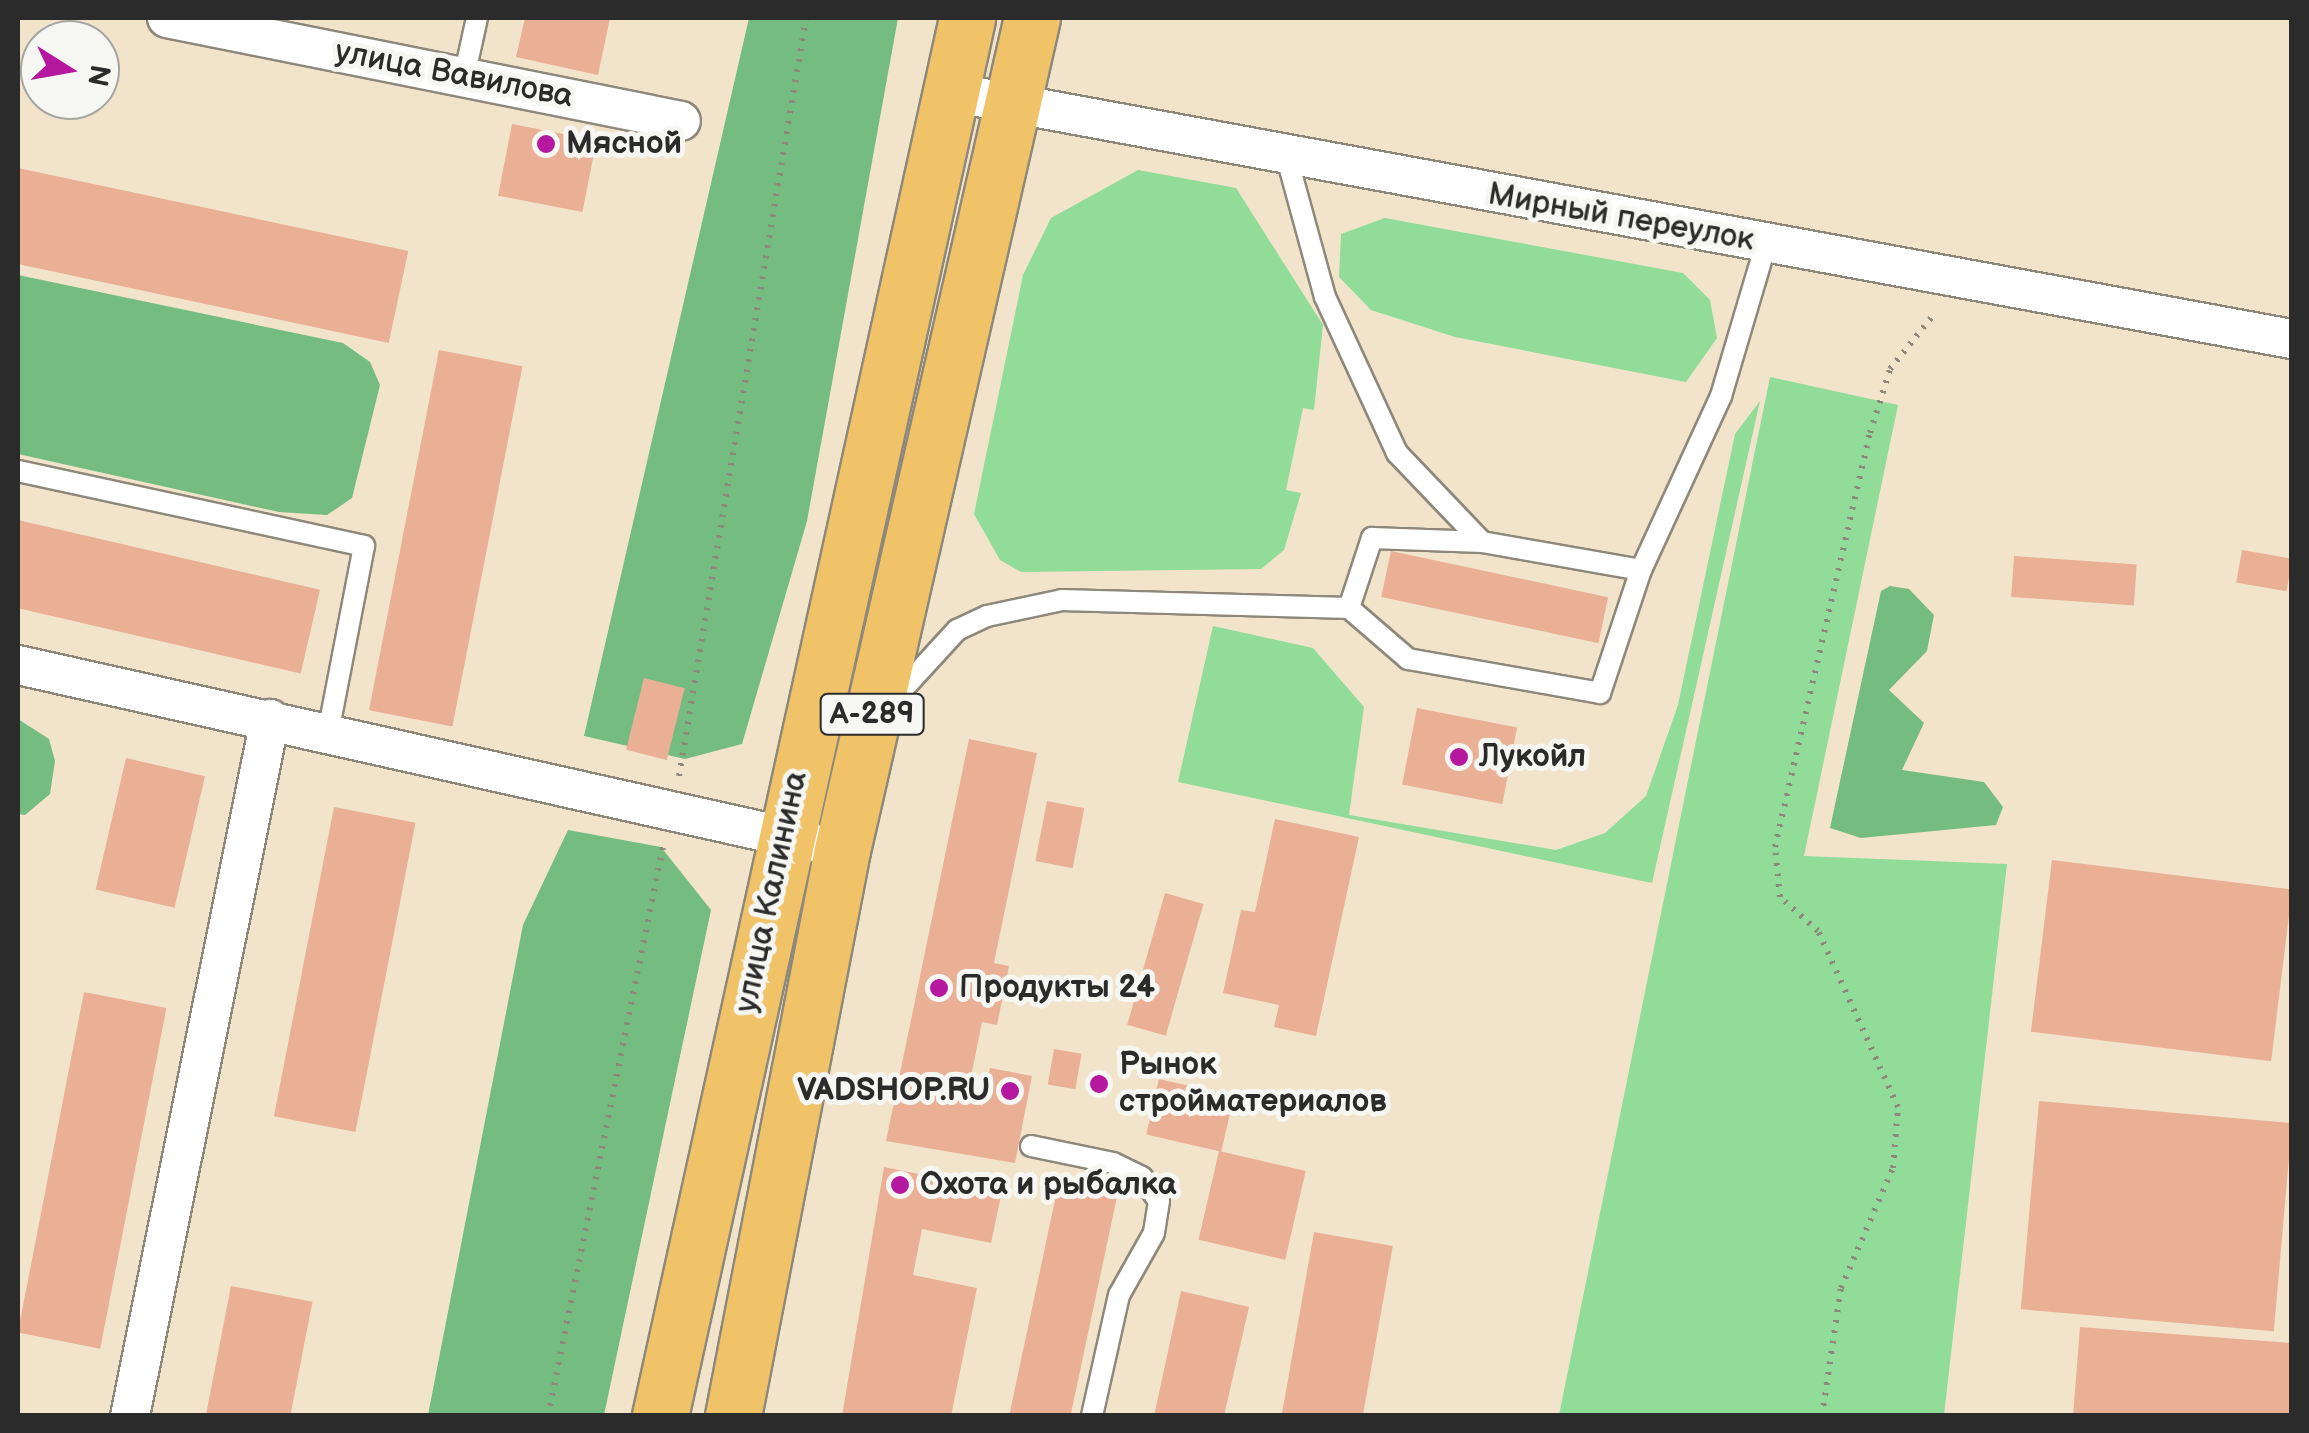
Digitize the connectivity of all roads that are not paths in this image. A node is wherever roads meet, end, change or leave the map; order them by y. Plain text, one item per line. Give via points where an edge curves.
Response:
1 (167, 18) edge
2 (477, 18) edge
3 (966, 18) edge
4 (1032, 18) edge
5 (464, 77) junction
6 (951, 92) junction
7 (1014, 103) junction
8 (681, 121) dead end
9 (1287, 158) junction
10 (1766, 244) junction
11 (2292, 340) edge
12 (18, 471) edge
13 (1482, 542) junction
14 (1641, 570) junction
15 (1350, 608) junction
16 (18, 664) edge
17 (270, 720) junction
18 (870, 726) junction
19 (328, 733) junction
20 (783, 835) junction
21 (842, 850) junction
22 (1031, 1146) dead end
23 (130, 1416) edge
24 (660, 1416) edge
25 (733, 1416) edge
26 (1092, 1416) edge

1 - 5 street, улица Вавилова
2 - 5 lane
3 - 6 highway, улица Калинина / А-289
4 - 7 highway, улица Калинина / А-289
5 - 8 street, улица Вавилова
6 - 7 street, Мирный переулок
6 - 20 highway, улица Калинина / А-289
7 - 9 street, Мирный переулок
7 - 18 highway, улица Калинина / А-289
9 - 10 street, Мирный переулок
9 - 13 lane via 1325,297 1397,453
10 - 11 street, Мирный переулок
10 - 14 lane via 1721,396
12 - 19 lane via 364,546
13 - 14 lane
13 - 15 lane via 1372,538
14 - 15 lane via 1600,694 1408,659
15 - 18 lane via 1062,600 988,616 957,630
16 - 17 street
17 - 19 street
17 - 23 street
18 - 21 highway, улица Калинина / А-289
19 - 20 street
20 - 21 street
20 - 24 highway, улица Калинина / А-289
21 - 25 highway, улица Калинина / А-289
22 - 26 lane via 1113,1163 1142,1178 1159,1200 1154,1233 1120,1295

